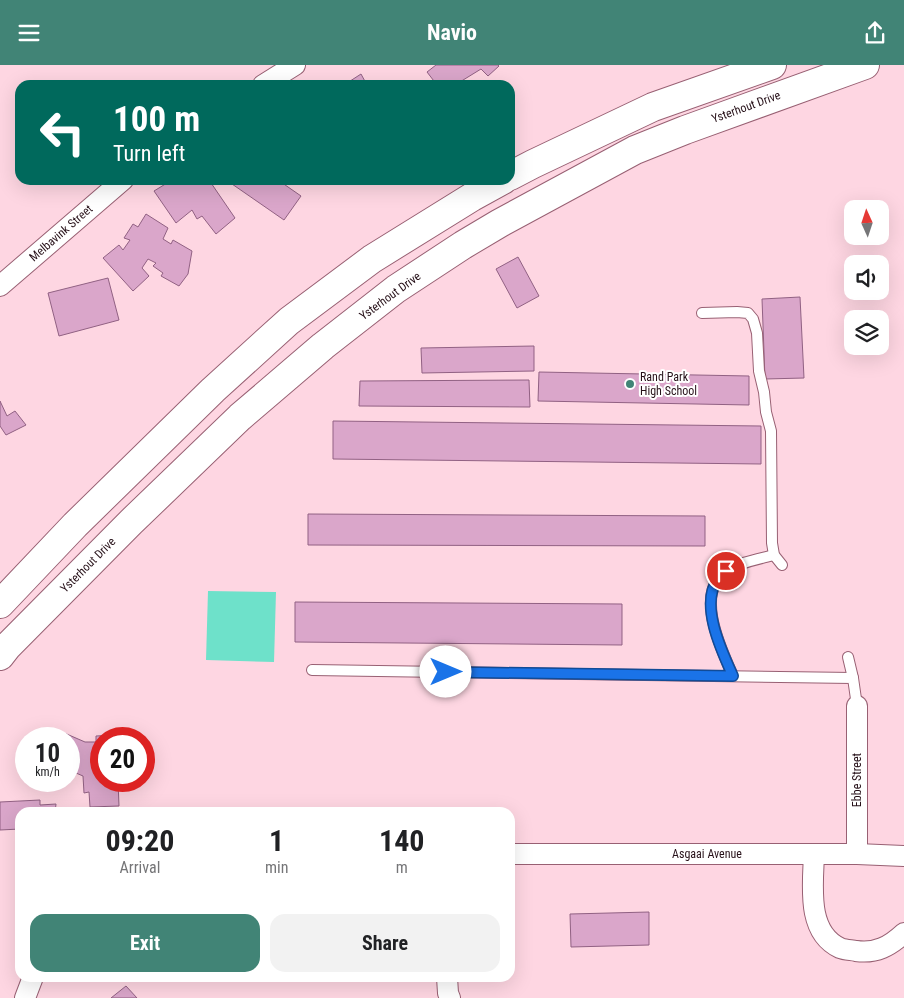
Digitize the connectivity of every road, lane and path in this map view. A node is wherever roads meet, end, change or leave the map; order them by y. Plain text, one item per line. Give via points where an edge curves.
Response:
1 (295, 65) edge
2 (772, 65) edge
3 (866, 65) edge
4 (271, 80) edge
5 (515, 173) edge
6 (117, 185) edge
7 (494, 185) edge
8 (0, 286) edge
9 (702, 313) dead end
10 (774, 555) junction
11 (782, 565) dead end
12 (0, 604) edge
13 (0, 655) edge
14 (848, 657) dead end
15 (312, 670) dead end
16 (733, 676) junction
17 (853, 678) junction
18 (856, 706) joint
19 (515, 854) edge
20 (814, 854) junction
21 (856, 854) junction
22 (904, 856) edge
23 (904, 933) edge
24 (447, 982) edge
25 (450, 998) edge

1 - 4 street
2 - 5 main road via 653,107
3 - 13 main road, Ysterhout Drive via 635,150 500,223 396,289 240,417
6 - 8 street, Melbavink Street
7 - 12 main road via 372,259 289,321 74,525
9 - 10 lane via 748,313 753,319 771,431
10 - 11 lane
10 - 16 lane via 742,563 726,571 713,590 711,613
14 - 17 lane
15 - 16 lane
16 - 17 lane
17 - 18 lane
18 - 21 street, Ebbe Street
19 - 20 street, Asgaai Avenue
20 - 21 street, Asgaai Avenue
20 - 23 street via 813,904 826,938 841,948 861,951 879,949
21 - 22 street, Asgaai Avenue
24 - 25 street

